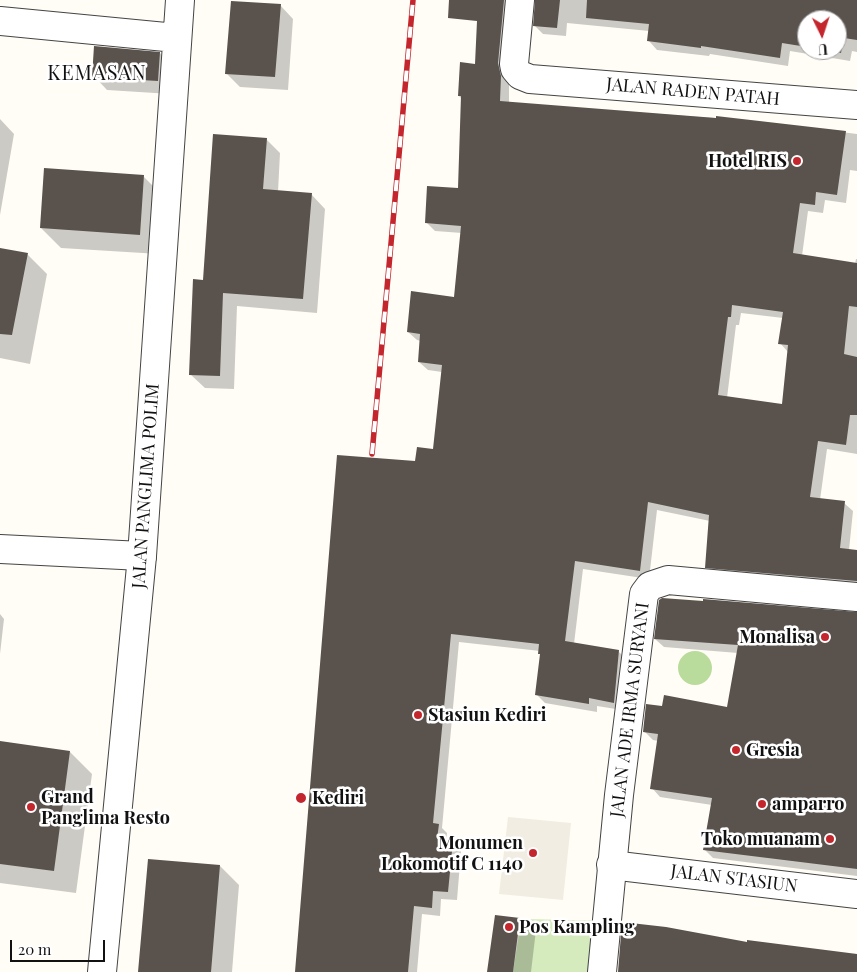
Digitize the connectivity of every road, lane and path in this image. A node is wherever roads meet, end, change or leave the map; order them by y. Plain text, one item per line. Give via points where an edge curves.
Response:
1 (180, 0) edge
2 (520, 0) edge
3 (0, 21) edge
4 (176, 38) junction
5 (857, 105) edge
6 (0, 548) edge
7 (142, 556) junction
8 (857, 597) edge
9 (611, 864) junction
10 (857, 894) edge
11 (102, 972) edge
12 (602, 972) edge

1 - 4 street, JALAN PANGLIMA POLIM
2 - 5 street, JALAN RADEN PATAH via 514,64 520,74 530,79
3 - 4 street
4 - 7 street, JALAN PANGLIMA POLIM
6 - 7 street
7 - 11 street, JALAN PANGLIMA POLIM
8 - 9 street, JALAN ADE IRMA SURYANI via 668,580 650,586 644,594
9 - 10 street, JALAN STASIUN
9 - 12 street, JALAN ADE IRMA SURYANI

